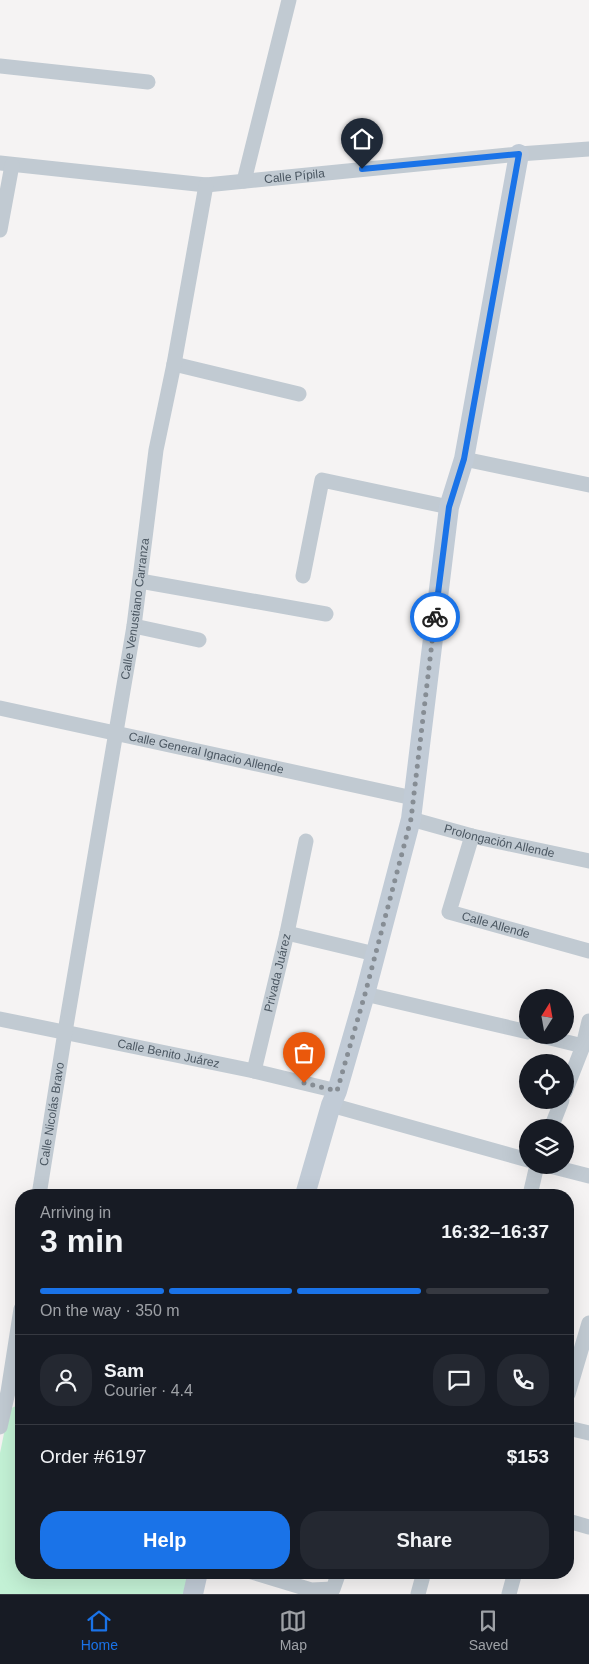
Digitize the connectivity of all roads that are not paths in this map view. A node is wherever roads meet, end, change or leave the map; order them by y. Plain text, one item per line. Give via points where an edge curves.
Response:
1 (289, 0) edge
2 (0, 66) edge
3 (148, 82) dead end
4 (589, 148) edge
5 (519, 154) junction
6 (6, 164) edge
7 (244, 181) junction
8 (206, 185) junction
9 (0, 230) edge
10 (174, 364) junction
11 (299, 394) dead end
12 (464, 459) junction
13 (589, 485) edge
14 (449, 507) junction
15 (303, 576) dead end
16 (140, 581) junction
17 (326, 614) dead end
18 (134, 626) junction
19 (199, 640) dead end
20 (0, 708) edge
21 (116, 733) junction
22 (413, 798) junction
23 (411, 819) junction
24 (472, 836) junction
25 (306, 841) dead end
26 (589, 861) edge
27 (287, 933) junction
28 (589, 951) edge
29 (375, 954) junction
30 (365, 994) junction
31 (0, 1019) edge
32 (589, 1021) edge
33 (519, 1030) edge
34 (65, 1032) junction
35 (574, 1044) edge
36 (583, 1046) junction
37 (574, 1069) edge
38 (254, 1071) junction
39 (334, 1098) junction
40 (519, 1157) edge
41 (574, 1172) edge
42 (535, 1174) edge
43 (589, 1176) edge
44 (40, 1189) edge
45 (307, 1189) edge
46 (531, 1189) edge
47 (589, 1323) edge
48 (15, 1355) edge
49 (574, 1374) edge
50 (10, 1393) edge
51 (0, 1427) edge
52 (574, 1429) edge
53 (589, 1433) edge
54 (574, 1523) edge
55 (589, 1527) edge
56 (196, 1579) edge
57 (273, 1579) edge
58 (337, 1579) edge
59 (422, 1579) edge
60 (513, 1579) edge
61 (311, 1592) edge
62 (193, 1594) edge
63 (418, 1594) edge
64 (508, 1594) edge

1 - 7 street
2 - 3 street
4 - 5 street, Calle Pípila
5 - 7 street, Calle Pípila
5 - 12 street
6 - 8 street, Calle Pípila
6 - 9 street
7 - 8 street, Calle Pípila
8 - 10 street, Calle Venustiano Carranza
10 - 11 street
10 - 16 street, Calle Venustiano Carranza via 156,450
12 - 13 street
12 - 14 street
14 - 15 street via 322,480
14 - 22 street
16 - 17 street
16 - 18 street, Calle Venustiano Carranza
18 - 19 street
18 - 21 street, Calle Venustiano Carranza
20 - 21 street, Calle General Ignacio Allende
21 - 22 street, Calle General Ignacio Allende
21 - 34 street, Calle Venustiano Carranza
22 - 23 street
23 - 24 street, Prolongación Allende
23 - 29 street
24 - 26 street, Prolongación Allende
24 - 28 street, Calle Allende via 449,912
25 - 27 street
27 - 29 street, Privada Juárez
27 - 38 street, Privada Juárez
29 - 30 street
30 - 33 street
30 - 39 street
31 - 34 street, Calle Benito Juárez
32 - 36 street
34 - 38 street, Calle Benito Juárez
34 - 44 street, Calle Nicolás Bravo
35 - 36 street
36 - 37 street
38 - 39 street, Calle Benito Juárez
39 - 40 street, Calle Benito Juárez
39 - 45 street
41 - 43 street
42 - 46 street
47 - 49 street
48 - 50 street
50 - 51 street
52 - 53 street
54 - 55 street
56 - 62 street
57 - 61 street
58 - 61 street via 333,1589
59 - 63 street
60 - 64 street

